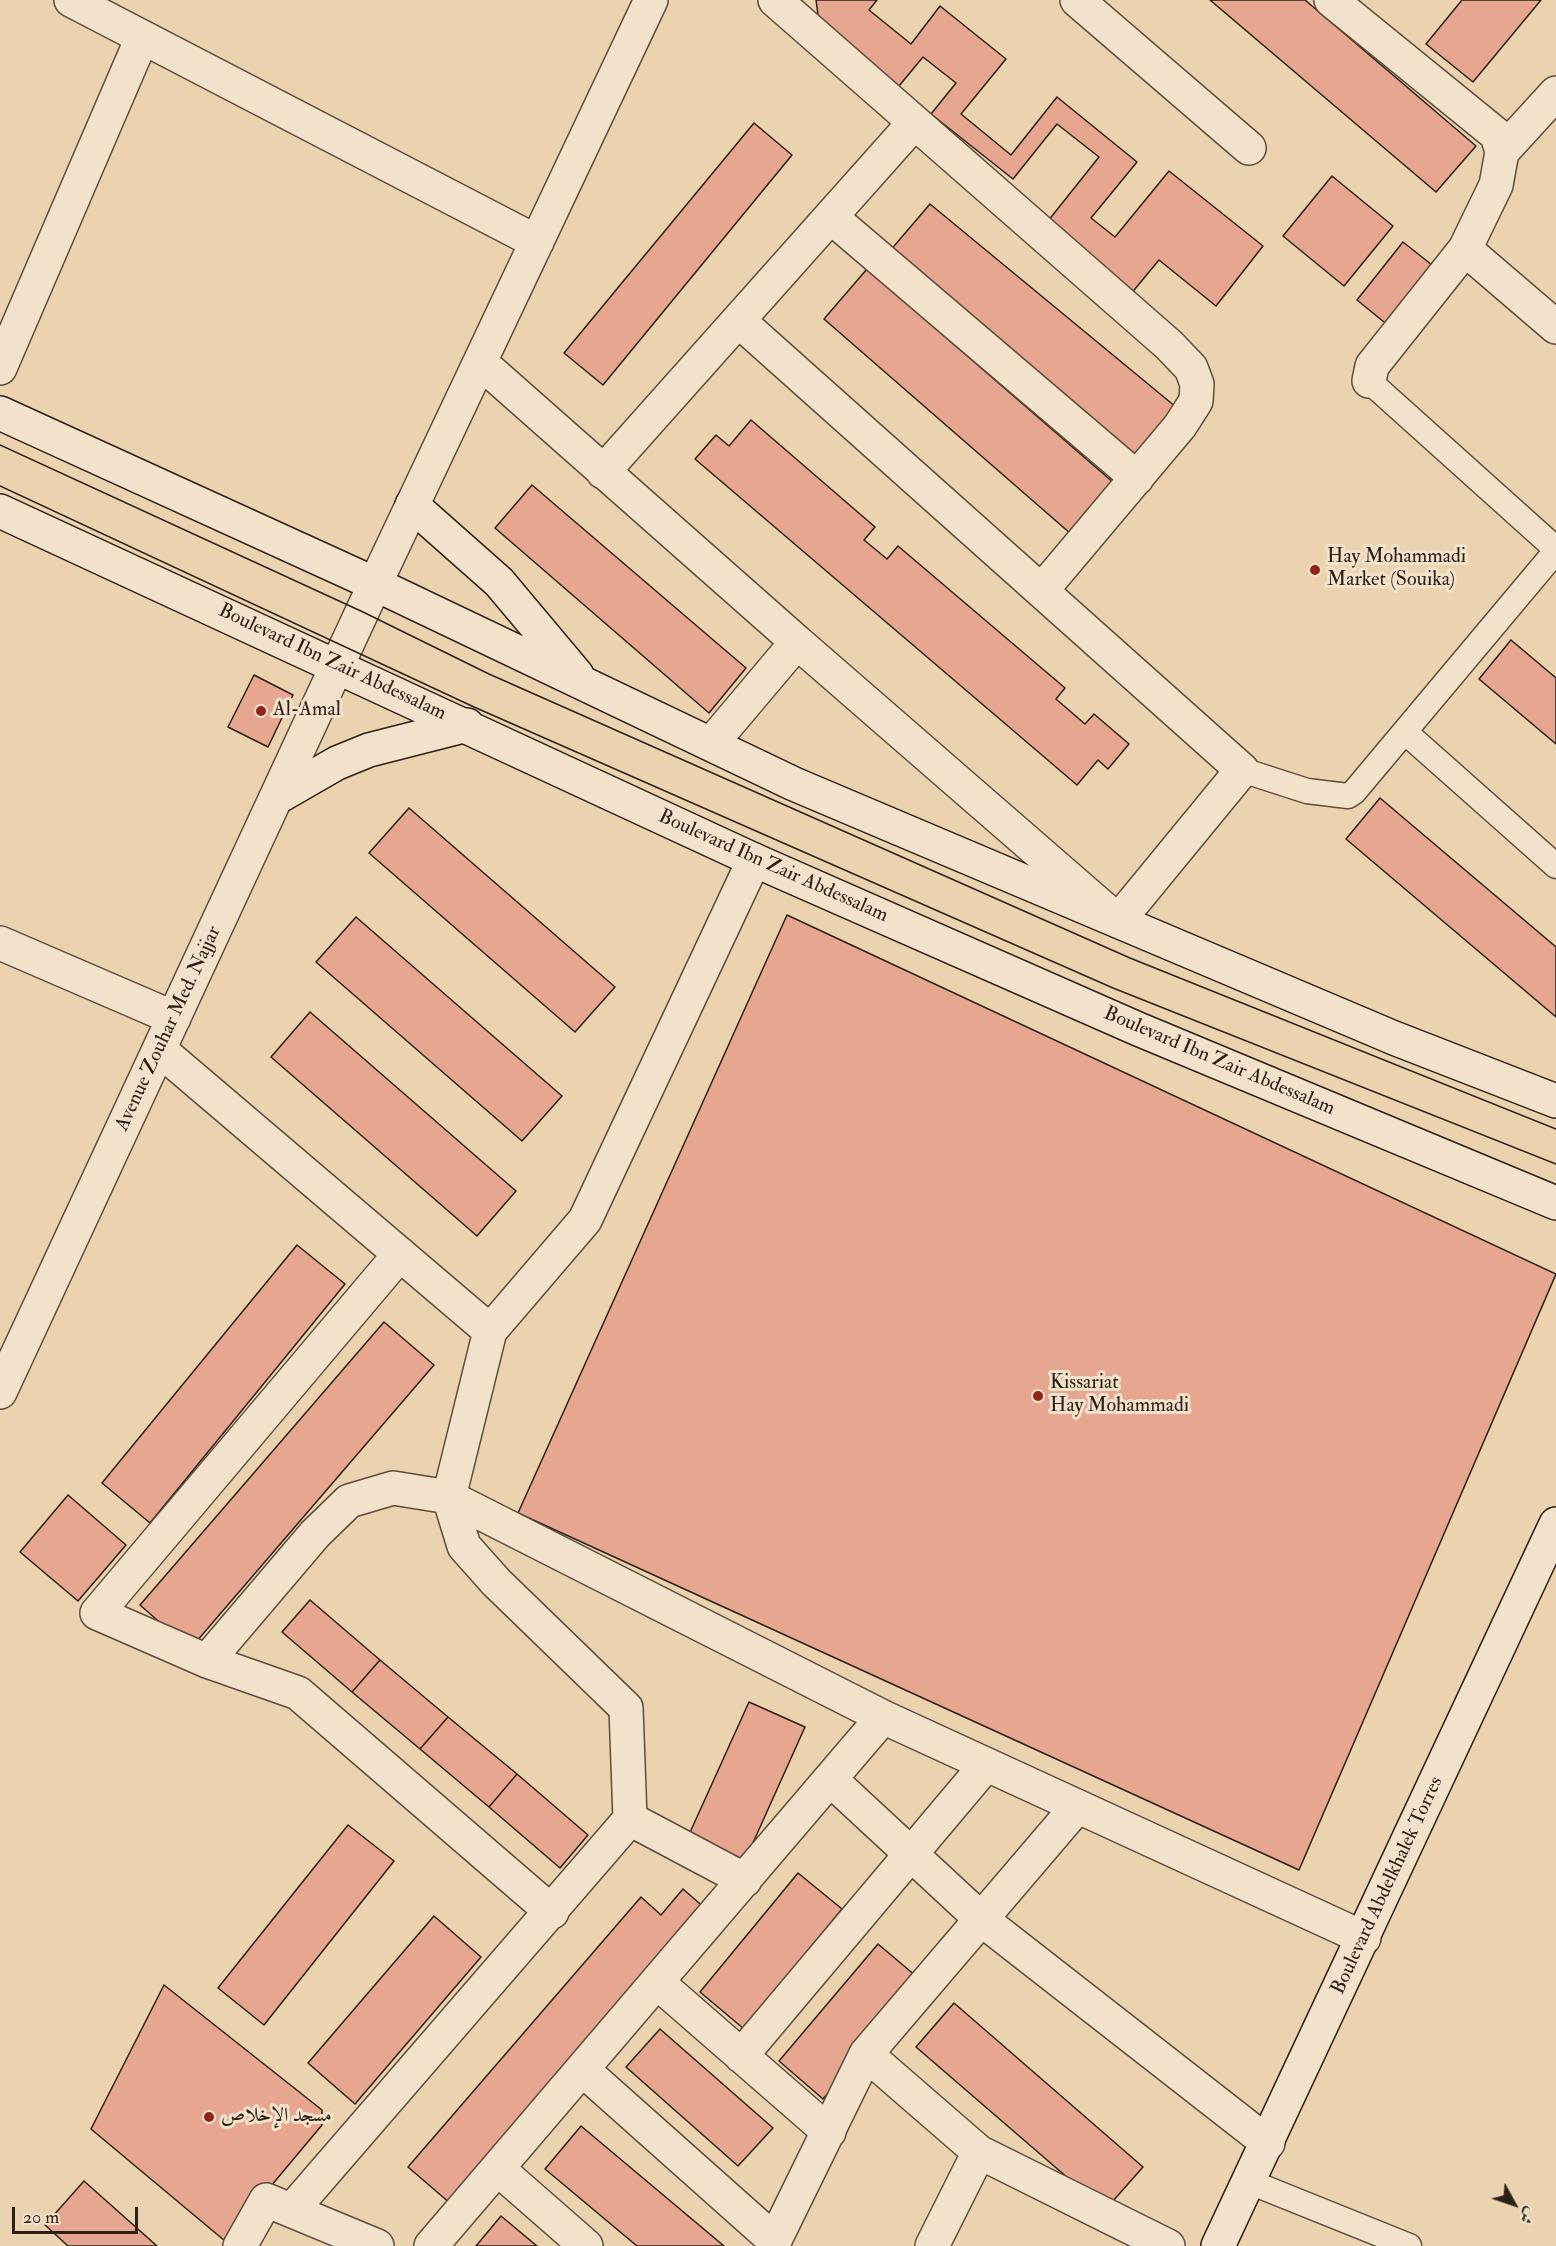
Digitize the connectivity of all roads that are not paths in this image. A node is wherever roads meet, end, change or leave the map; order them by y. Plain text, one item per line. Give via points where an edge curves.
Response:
1 (71, 0) edge
2 (651, 0) edge
3 (775, 0) edge
4 (1077, 0) edge
5 (1331, 0) edge
6 (142, 38) junction
7 (1556, 93) edge
8 (914, 123) junction
9 (1249, 148) dead end
10 (1502, 153) junction
11 (831, 217) junction
12 (537, 242) junction
13 (1465, 249) junction
14 (739, 321) junction
15 (1556, 327) edge
16 (480, 362) junction
17 (0, 368) edge
18 (1369, 381) joint
19 (0, 412) edge
20 (603, 472) junction
21 (1137, 478) junction
22 (412, 505) junction
23 (0, 511) edge
24 (1556, 550) edge
25 (375, 584) junction
26 (1042, 590) junction
27 (797, 642) junction
28 (339, 665) junction
29 (584, 683) junction
30 (467, 725) junction
31 (1405, 732) junction
32 (711, 744) junction
33 (1242, 770) junction
34 (278, 797) junction
35 (754, 860) junction
36 (1556, 866) edge
37 (1118, 921) junction
38 (0, 943) edge
39 (174, 1018) junction
40 (159, 1050) junction
41 (1556, 1101) edge
42 (1556, 1203) edge
43 (400, 1254) junction
44 (490, 1331) junction
45 (10, 1344) edge
46 (0, 1392) edge
47 (449, 1497) junction
48 (1556, 1524) edge
49 (207, 1661) junction
50 (883, 1718) junction
51 (985, 1767) junction
52 (830, 1779) junction
53 (1076, 1808) junction
54 (630, 1820) junction
55 (910, 1855) junction
56 (745, 1880) junction
57 (552, 1912) junction
58 (981, 1919) junction
59 (1364, 1938) junction
60 (658, 1983) junction
61 (866, 2054) junction
62 (741, 2056) junction
63 (583, 2070) junction
64 (829, 2132) junction
65 (1268, 2144) junction
66 (979, 2152) junction
67 (498, 2169) junction
68 (1251, 2182) junction
69 (292, 2211) junction
70 (773, 2243) edge
71 (240, 2246) edge
72 (377, 2246) edge
73 (431, 2246) edge
74 (586, 2246) edge
75 (932, 2246) edge
76 (1168, 2246) edge
77 (1218, 2246) edge
78 (1409, 2246) edge

1 - 6 street
2 - 12 street, Avenue Zouhar Med. Najjar
3 - 8 street
4 - 9 street
5 - 10 street via 1497,135
6 - 12 street
6 - 17 street
7 - 10 street
8 - 11 street
8 - 21 street via 1191,368 1197,384 1196,401
10 - 13 street via 1496,185
11 - 14 street
11 - 21 street
12 - 16 street, Avenue Zouhar Med. Najjar
13 - 15 street
13 - 18 street via 1372,366
14 - 20 street
14 - 26 street
16 - 20 street
16 - 22 street, Avenue Zouhar Med. Najjar
18 - 24 lane
19 - 25 street
20 - 27 street
21 - 26 street
22 - 25 street, Avenue Zouhar Med. Najjar
22 - 29 street via 499,582
23 - 28 street, Boulevard Ibn Zair Abdessalam
24 - 31 lane
25 - 28 street, Avenue Zouhar Med. Najjar
25 - 29 street
26 - 33 street
27 - 32 street
27 - 37 street
28 - 30 street, Boulevard Ibn Zair Abdessalam
28 - 34 street, Avenue Zouhar Med. Najjar
29 - 32 street
30 - 34 street via 369,750 337,763
30 - 35 street, Boulevard Ibn Zair Abdessalam
31 - 33 lane via 1348,796 1307,791
31 - 36 lane
32 - 37 street via 794,784
33 - 37 street
34 - 39 street, Avenue Zouhar Med. Najjar
35 - 42 street, Boulevard Ibn Zair Abdessalam via 1138,1029
35 - 44 street via 585,1220
37 - 41 street via 1394,1038
38 - 39 street
39 - 40 street, Avenue Zouhar Med. Najjar
40 - 43 street
40 - 45 street, Avenue Zouhar Med. Najjar
43 - 44 street
43 - 49 street via 97,1613
44 - 47 street
45 - 46 street, Avenue Zouhar Med. Najjar
47 - 49 street via 393,1488 349,1501 315,1534
47 - 50 street
47 - 54 street via 464,1546 626,1708
48 - 59 street, Boulevard Abdelkhalek Torres
49 - 57 street via 298,1693
50 - 51 street
50 - 52 street
51 - 53 street
51 - 55 street
52 - 55 street
52 - 56 street
53 - 58 street
53 - 59 street
54 - 56 street
54 - 57 street
55 - 58 street
55 - 62 street
56 - 60 street
57 - 69 street
58 - 61 street
58 - 65 street
59 - 65 street, Boulevard Abdelkhalek Torres
60 - 62 street
60 - 63 street
61 - 64 street
61 - 66 street
62 - 64 street
63 - 67 street
63 - 70 street
64 - 70 street
65 - 68 street, Boulevard Abdelkhalek Torres
66 - 75 street
66 - 76 street
67 - 73 street
67 - 74 street
68 - 77 street, Boulevard Abdelkhalek Torres
68 - 78 lane
69 - 71 street via 266,2200
69 - 72 street

